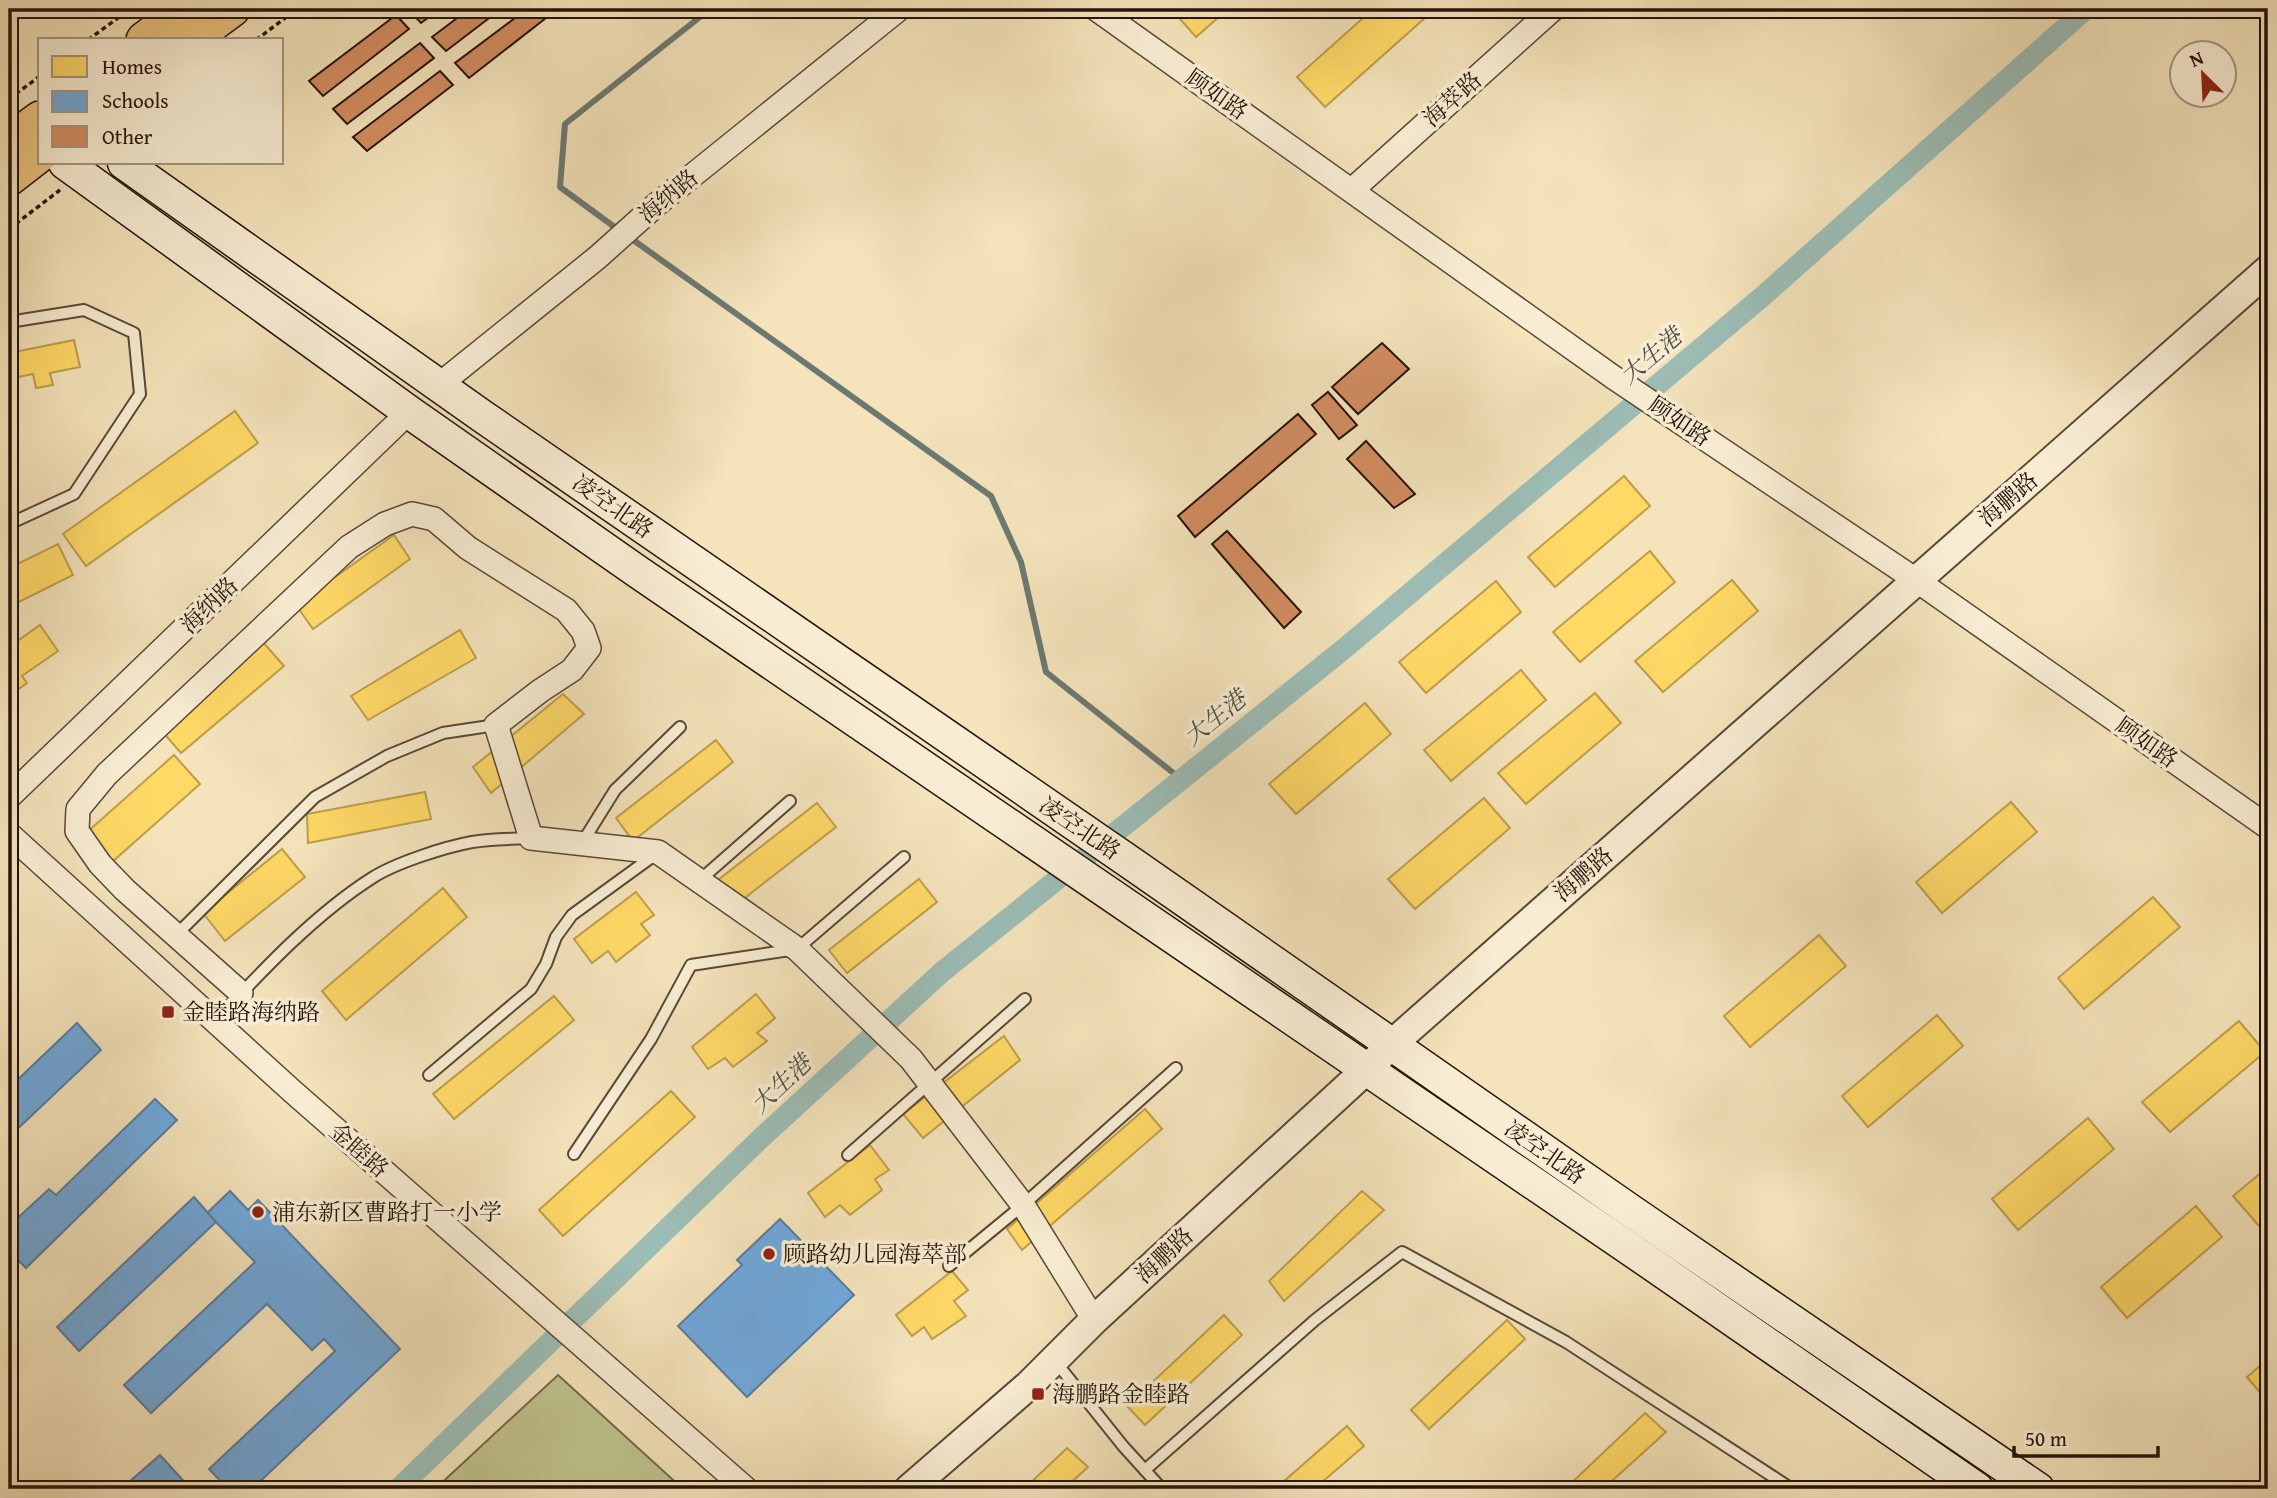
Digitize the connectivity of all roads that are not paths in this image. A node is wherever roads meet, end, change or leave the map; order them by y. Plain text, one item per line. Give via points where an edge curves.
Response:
1 (185, 9) edge
2 (232, 9) edge
3 (899, 9) edge
4 (1097, 9) edge
5 (1553, 9) edge
6 (147, 38) edge
7 (193, 38) edge
8 (38, 123) edge
9 (9, 142) edge
10 (38, 156) edge
11 (125, 164) edge
12 (72, 168) edge
13 (9, 178) edge
14 (1352, 190) junction
15 (2268, 270) edge
16 (9, 322) edge
17 (439, 385) junction
18 (409, 412) junction
19 (9, 524) edge
20 (1916, 580) junction
21 (496, 726) junction
22 (680, 727) dead end
23 (9, 797) edge
24 (790, 801) dead end
25 (2268, 827) edge
26 (9, 834) edge
27 (531, 838) junction
28 (582, 843) junction
29 (658, 852) junction
30 (904, 857) dead end
31 (700, 880) junction
32 (175, 936) junction
33 (797, 949) junction
34 (241, 993) junction
35 (1025, 999) dead end
36 (215, 1021) junction
37 (1392, 1044) junction
38 (1176, 1068) dead end
39 (1367, 1069) junction
40 (429, 1075) dead end
41 (931, 1084) junction
42 (574, 1154) dead end
43 (848, 1155) dead end
44 (1023, 1205) junction
45 (949, 1266) dead end
46 (1094, 1320) junction
47 (1053, 1359) junction
48 (1145, 1469) junction
49 (746, 1489) edge
50 (909, 1489) edge
51 (1162, 1489) edge
52 (1792, 1489) edge
53 (1977, 1489) edge
54 (2038, 1489) edge

1 - 6 main road
2 - 7 main road
3 - 17 street, 海纳路
4 - 14 street, 顾如路
5 - 14 street, 海萃路
8 - 9 main road
10 - 13 main road
11 - 17 main road, 凌空北路
12 - 18 main road, 凌空北路
14 - 20 street, 顾如路 via 1613,377
15 - 20 street, 海鹏路
16 - 19 lane via 84,310 134,332 140,394 74,494
17 - 37 main road, 凌空北路
18 - 23 street, 海纳路
18 - 39 main road, 凌空北路
20 - 25 street, 顾如路
20 - 37 street, 海鹏路
21 - 27 street
21 - 32 lane via 443,733 387,756 315,797
21 - 32 street via 572,670 589,648 583,631 566,610 468,548 434,519 412,514 384,524 349,547 269,620 107,774 78,809 77,831 100,864
22 - 28 lane via 615,790
24 - 31 lane
26 - 36 street, 金睦路
27 - 28 street
27 - 34 lane via 471,842 374,877 325,912
28 - 29 street
29 - 31 street
29 - 40 lane via 572,915 531,989
30 - 33 lane
31 - 33 street
32 - 34 street
33 - 41 street
33 - 42 lane via 691,965 651,1039
34 - 36 lane
35 - 41 lane
36 - 49 street, 金睦路
37 - 39 street, 海鹏路
37 - 54 main road, 凌空北路
38 - 44 lane
39 - 46 street, 海鹏路
39 - 53 main road, 凌空北路
41 - 43 lane
41 - 44 street
44 - 45 lane
44 - 46 street
46 - 47 street, 海鹏路
47 - 48 lane
47 - 50 street, 海鹏路
48 - 51 lane
48 - 52 lane via 1315,1320 1402,1252 1566,1342

